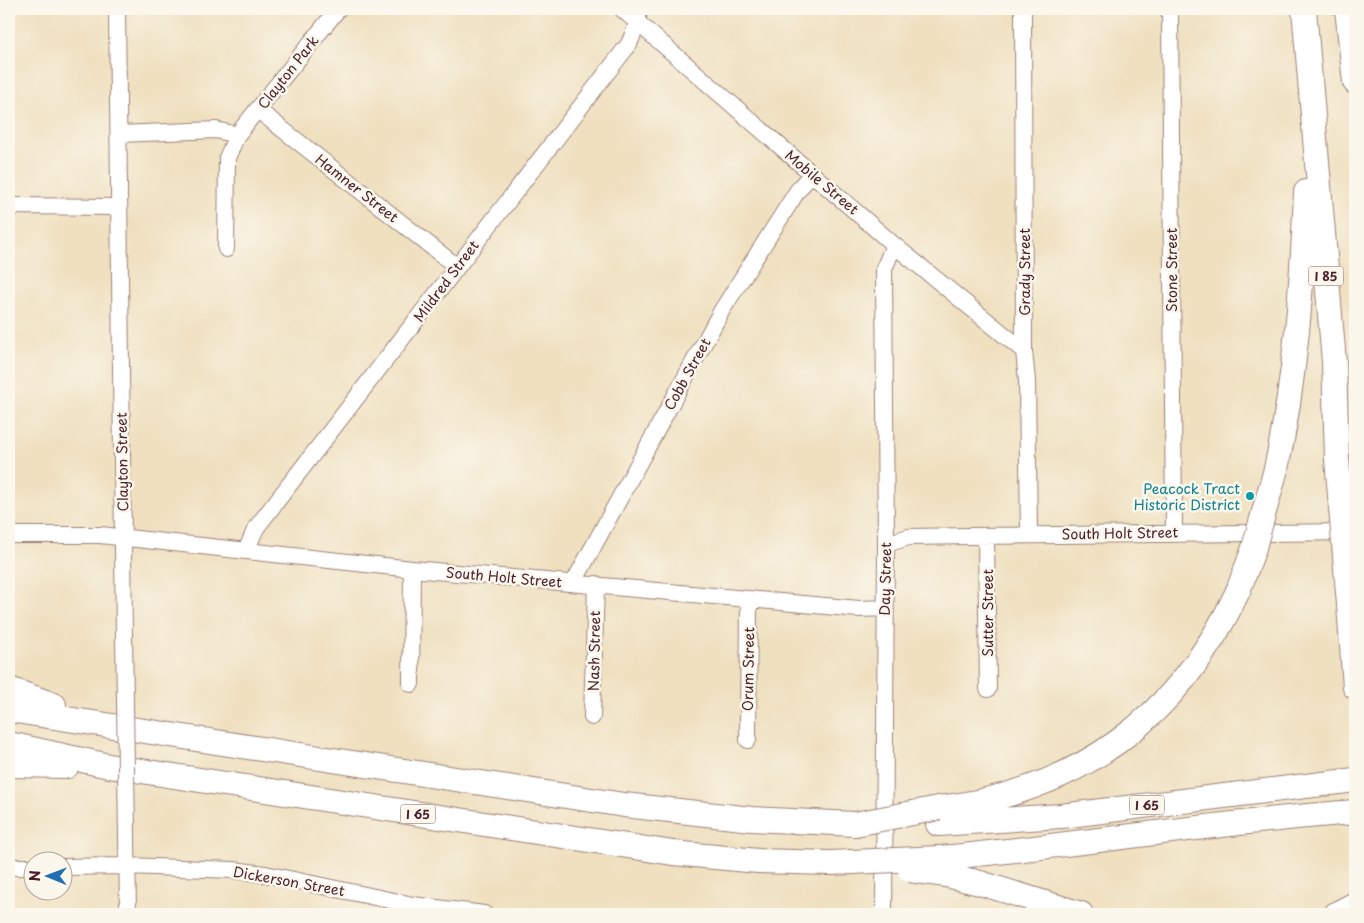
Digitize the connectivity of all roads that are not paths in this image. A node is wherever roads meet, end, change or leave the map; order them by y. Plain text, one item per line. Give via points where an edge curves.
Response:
1 (117, 9) edge
2 (338, 9) edge
3 (622, 9) edge
4 (1023, 9) edge
5 (1170, 9) edge
6 (1304, 9) edge
7 (1346, 9) edge
8 (638, 16) edge
9 (1355, 82) edge
10 (1310, 92) junction
11 (258, 110) junction
12 (118, 134) junction
13 (237, 135) junction
14 (812, 173) junction
15 (9, 206) edge
16 (119, 207) junction
17 (894, 245) junction
18 (226, 249) dead end
19 (456, 266) junction
20 (1024, 351) junction
21 (1174, 532) junction
22 (1355, 532) edge
23 (9, 535) edge
24 (1028, 535) junction
25 (122, 537) junction
26 (986, 537) junction
27 (886, 544) junction
28 (246, 551) junction
29 (412, 569) junction
30 (574, 582) junction
31 (596, 584) junction
32 (749, 599) junction
33 (1349, 605) junction
34 (885, 608) junction
35 (1355, 638) edge
36 (411, 684) dead end
37 (1355, 687) edge
38 (988, 688) dead end
39 (9, 690) edge
40 (9, 710) edge
41 (592, 717) dead end
42 (107, 724) junction
43 (748, 740) dead end
44 (9, 744) edge
45 (9, 765) edge
46 (109, 766) junction
47 (1355, 780) edge
48 (1355, 812) edge
49 (939, 816) junction
50 (72, 866) edge
51 (128, 866) junction
52 (944, 866) junction
53 (9, 867) edge
54 (22, 867) edge
55 (1355, 904) edge
56 (413, 909) edge
57 (1075, 913) edge
58 (128, 914) edge
59 (484, 914) edge
60 (884, 914) edge
61 (1336, 914) edge

1 - 12 street, Clayton Street
2 - 11 street, Clayton Park
3 - 8 street, Mobile Street
4 - 20 street, Grady Street
5 - 21 street, Stone Street
6 - 10 highway, I 85
7 - 9 highway
8 - 14 street, Mobile Street
8 - 19 street, Mildred Street via 629,44
10 - 33 highway, I 85, bridge via 1334,362 1337,459
10 - 49 highway, bridge via 1299,325 1288,410 1276,469 1253,551 1216,635 1191,672 1162,705 1116,744 1071,771 1029,789
11 - 13 street, Clayton Park
11 - 19 street, Hamner Street
12 - 13 street via 216,130
12 - 16 street, Clayton Street
13 - 18 street, Clayton Park via 227,158
14 - 17 street, Mobile Street
14 - 30 street, Cobb Street via 722,310
15 - 16 street
16 - 25 street, Clayton Street
17 - 20 street, Mobile Street
17 - 27 street, Day Street via 884,270
19 - 28 street, Mildred Street via 256,528
20 - 24 street, Grady Street
21 - 22 street, South Holt Street
21 - 24 street, South Holt Street
23 - 25 street, South Holt Street via 100,534
24 - 26 street, South Holt Street
25 - 28 street, South Holt Street
25 - 51 street, Clayton Street, bridge
26 - 27 street, South Holt Street via 909,538
26 - 38 street, Sutter Street
27 - 34 street, Day Street
28 - 29 street, South Holt Street
29 - 30 street, South Holt Street
29 - 36 street
30 - 31 street, South Holt Street
31 - 32 street, South Holt Street
31 - 41 street, Nash Street
32 - 34 street, South Holt Street via 859,609
32 - 43 street, Orum Street
33 - 35 highway
33 - 37 highway
34 - 60 street, Day Street
39 - 42 highway
40 - 42 highway, I 65
42 - 49 highway, I 65, bridge via 624,805 752,819 855,824
44 - 46 highway, I 65
45 - 46 highway
46 - 52 highway, I 65, bridge via 673,853 758,861
47 - 49 highway, I 65 via 1061,816
48 - 52 highway, I 65 via 1307,815 1048,848
50 - 51 street, Dickerson Street
51 - 56 street, Dickerson Street via 265,874
51 - 58 street, Clayton Street
52 - 57 highway via 980,883
53 - 54 street
55 - 61 highway
56 - 59 street, Dickerson Street

